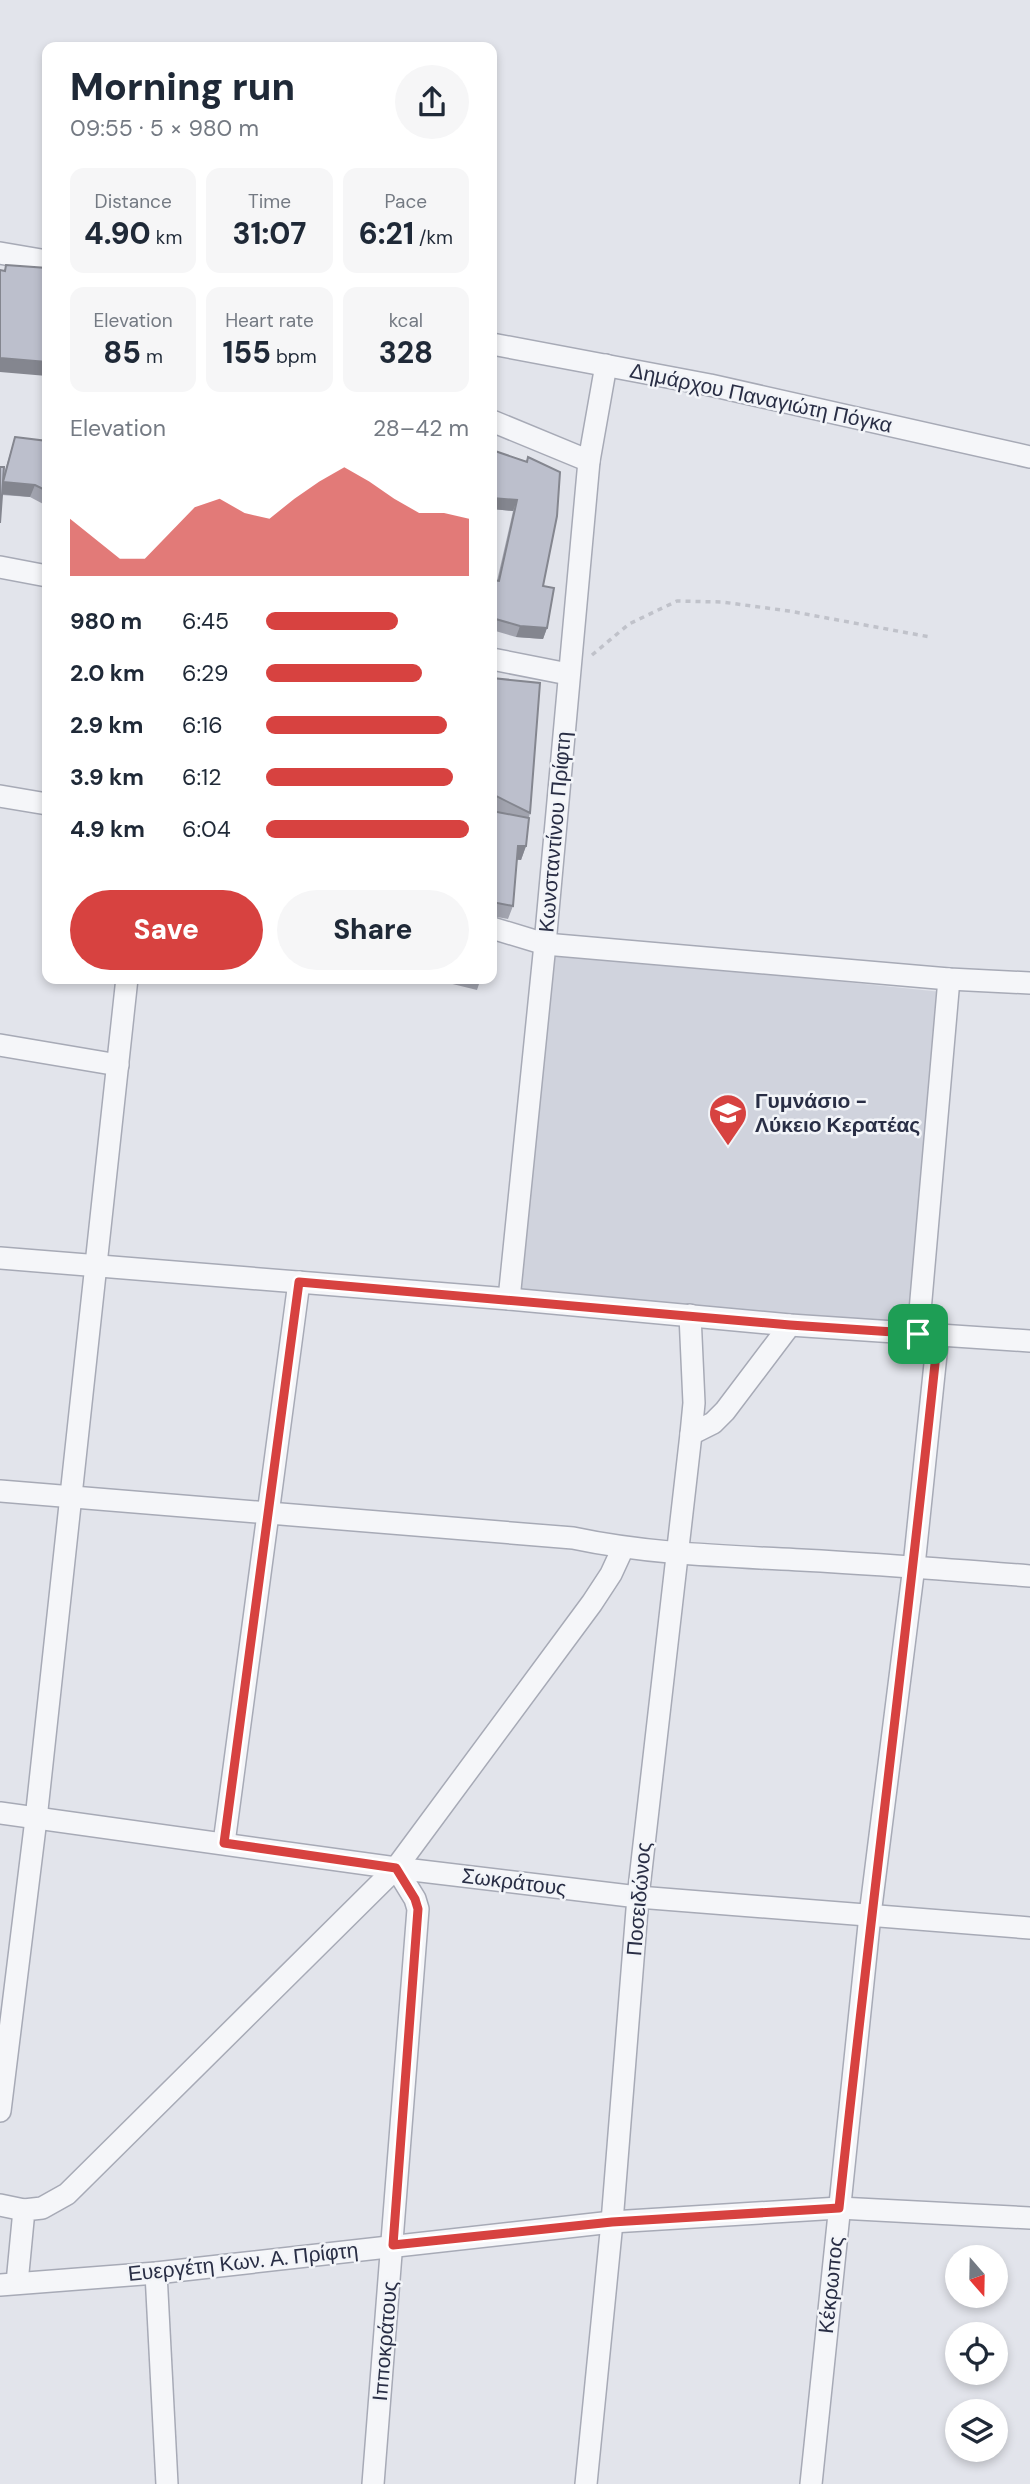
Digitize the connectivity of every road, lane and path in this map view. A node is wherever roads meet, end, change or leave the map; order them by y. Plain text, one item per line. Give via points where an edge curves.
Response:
1 (0, 253) edge
2 (42, 260) edge
3 (497, 345) edge
4 (606, 365) junction
5 (497, 423) edge
6 (1030, 457) edge
7 (589, 461) junction
8 (0, 568) edge
9 (42, 575) edge
10 (930, 637) dead end
11 (497, 660) edge
12 (569, 674) junction
13 (0, 796) edge
14 (42, 803) edge
15 (497, 930) edge
16 (545, 944) junction
17 (949, 979) junction
18 (1030, 983) edge
19 (126, 984) edge
20 (0, 1045) edge
21 (118, 1065) junction
22 (0, 1258) edge
23 (95, 1266) junction
24 (299, 1282) junction
25 (509, 1299) junction
26 (690, 1315) junction
27 (790, 1325) junction
28 (928, 1334) junction
29 (1030, 1341) edge
30 (691, 1434) junction
31 (0, 1491) edge
32 (70, 1498) junction
33 (268, 1514) junction
34 (623, 1548) junction
35 (676, 1553) junction
36 (914, 1566) junction
37 (1030, 1576) edge
38 (0, 1813) edge
39 (36, 1819) junction
40 (224, 1843) junction
41 (396, 1868) junction
42 (638, 1897) junction
43 (870, 1915) junction
44 (1030, 1928) edge
45 (7, 1994) edge
46 (0, 2111) edge
47 (0, 2205) edge
48 (839, 2208) junction
49 (24, 2210) junction
50 (1030, 2218) edge
51 (612, 2222) junction
52 (393, 2245) junction
53 (156, 2273) junction
54 (9, 2284) edge
55 (169, 2484) edge
56 (373, 2484) edge
57 (586, 2484) edge
58 (811, 2484) edge

1 - 2 street
3 - 4 street, Δημάρχου Παναγιώτη Πόγκα
4 - 6 street, Δημάρχου Παναγιώτη Πόγκα
4 - 7 street, Κωνσταντίνου Πρίφτη
5 - 7 street
7 - 12 street, Κωνσταντίνου Πρίφτη
8 - 9 street
10 - 12 path via 789,611 677,601 629,624
11 - 12 street
12 - 16 street, Κωνσταντίνου Πρίφτη
13 - 14 street
15 - 16 street
16 - 17 street
16 - 25 street, Κωνσταντίνου Πρίφτη
17 - 18 street
17 - 28 street, Κέκρωπος
19 - 21 street
20 - 21 street
21 - 23 street
22 - 23 street
23 - 24 street
23 - 32 street
24 - 25 street
24 - 33 street
25 - 26 street
26 - 27 street
26 - 30 street, Ποσειδώνος
27 - 28 street
27 - 30 street via 725,1411
28 - 29 street
28 - 36 street, Κέκρωπος
30 - 35 street, Ποσειδώνος
31 - 32 street
32 - 33 street
32 - 39 street
33 - 34 street via 572,1538
33 - 40 street
34 - 35 street
34 - 41 street via 592,1603
35 - 36 street
35 - 42 street, Ποσειδώνος
36 - 37 street
36 - 43 street, Κέκρωπος
38 - 39 street, Σωκράτους
39 - 40 street, Σωκράτους
39 - 45 street
40 - 41 street, Σωκράτους
41 - 42 street, Σωκράτους
41 - 49 street via 67,2194 42,2208
41 - 52 street, Ιπποκράτους via 418,1909
42 - 43 street, Σωκράτους
42 - 51 street, Ποσειδώνος
43 - 44 street, Σωκράτους
43 - 48 street, Κέκρωπος
45 - 46 street
47 - 49 street
48 - 50 street, Ευεργέτη Κων. Α. Πρίφτη
48 - 51 street, Ευεργέτη Κων. Α. Πρίφτη
48 - 58 street, Κέκρωπος
49 - 54 street
51 - 52 street, Ευεργέτη Κων. Α. Πρίφτη
51 - 57 street, Ποσειδώνος
52 - 53 street, Ευεργέτη Κων. Α. Πρίφτη
52 - 56 street, Ιπποκράτους
53 - 54 street, Ευεργέτη Κων. Α. Πρίφτη
53 - 55 street

